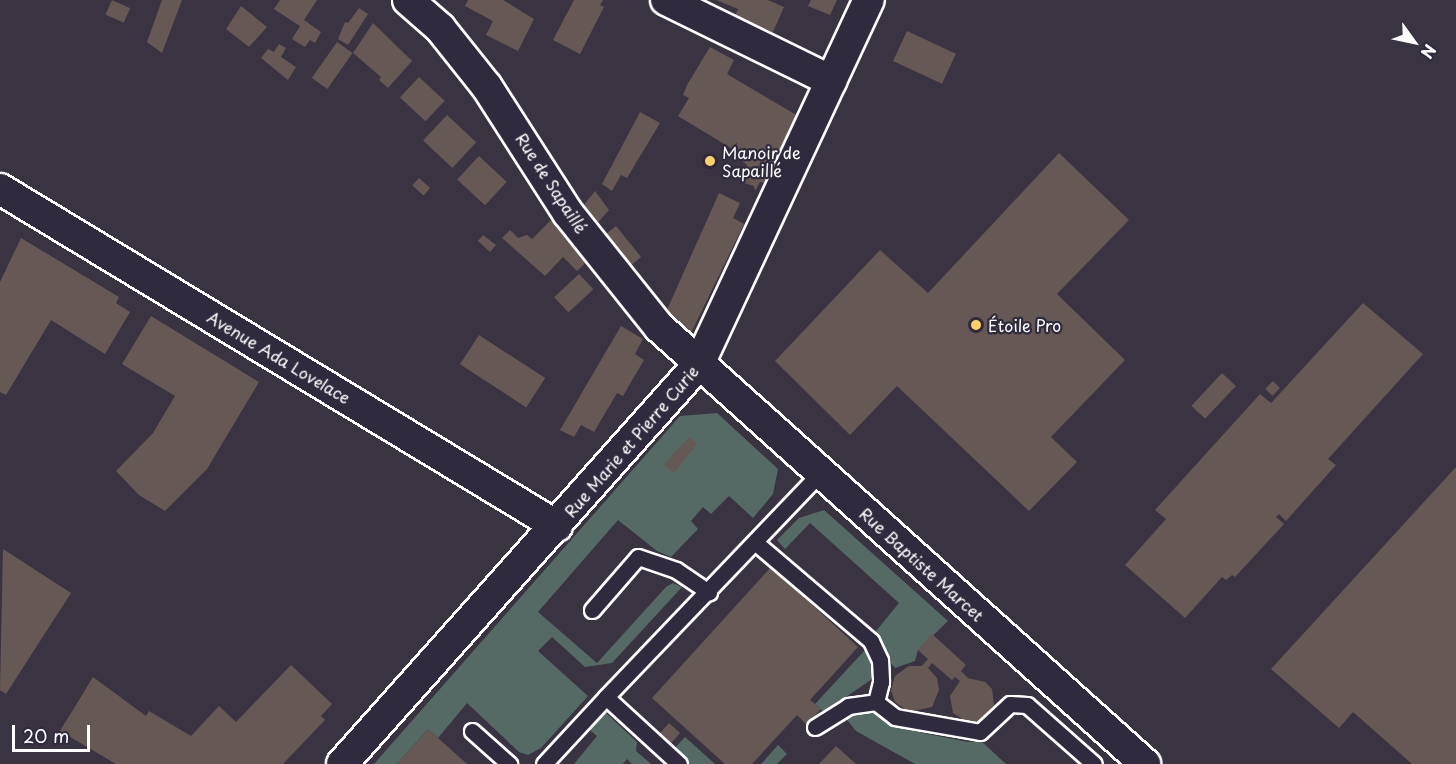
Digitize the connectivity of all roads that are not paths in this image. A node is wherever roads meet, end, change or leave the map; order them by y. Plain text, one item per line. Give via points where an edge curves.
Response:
1 (408, 0) edge
2 (666, 0) edge
3 (869, 0) edge
4 (831, 81) junction
5 (0, 189) edge
6 (699, 364) junction
7 (820, 472) junction
8 (557, 526) junction
9 (756, 543) junction
10 (709, 592) junction
11 (592, 609) dead end
12 (606, 697) junction
13 (876, 702) junction
14 (814, 727) dead end
15 (472, 731) dead end
16 (1141, 763) edge
17 (342, 764) edge
18 (509, 764) edge
19 (544, 764) edge
20 (679, 764) edge
21 (1094, 764) edge

1 - 6 street, Rue de Sapaillé via 440,28 487,87 568,213 629,292
2 - 4 street
3 - 4 street, Rue Marie et Pierre Curie
4 - 6 street, Rue Marie et Pierre Curie
5 - 8 street, Avenue Ada Lovelace
6 - 7 street, Rue Baptiste Marcet
6 - 8 street, Rue Marie et Pierre Curie
7 - 9 lane
7 - 16 street, Rue Baptiste Marcet
8 - 17 street, Rue Marie et Pierre Curie
9 - 10 lane
9 - 13 lane via 871,641 880,660 881,682
10 - 11 lane via 676,570 638,557
10 - 12 lane
12 - 19 lane
12 - 20 lane
13 - 14 lane via 848,706
13 - 21 lane via 895,717 980,732 1010,704 1027,705
15 - 18 lane

